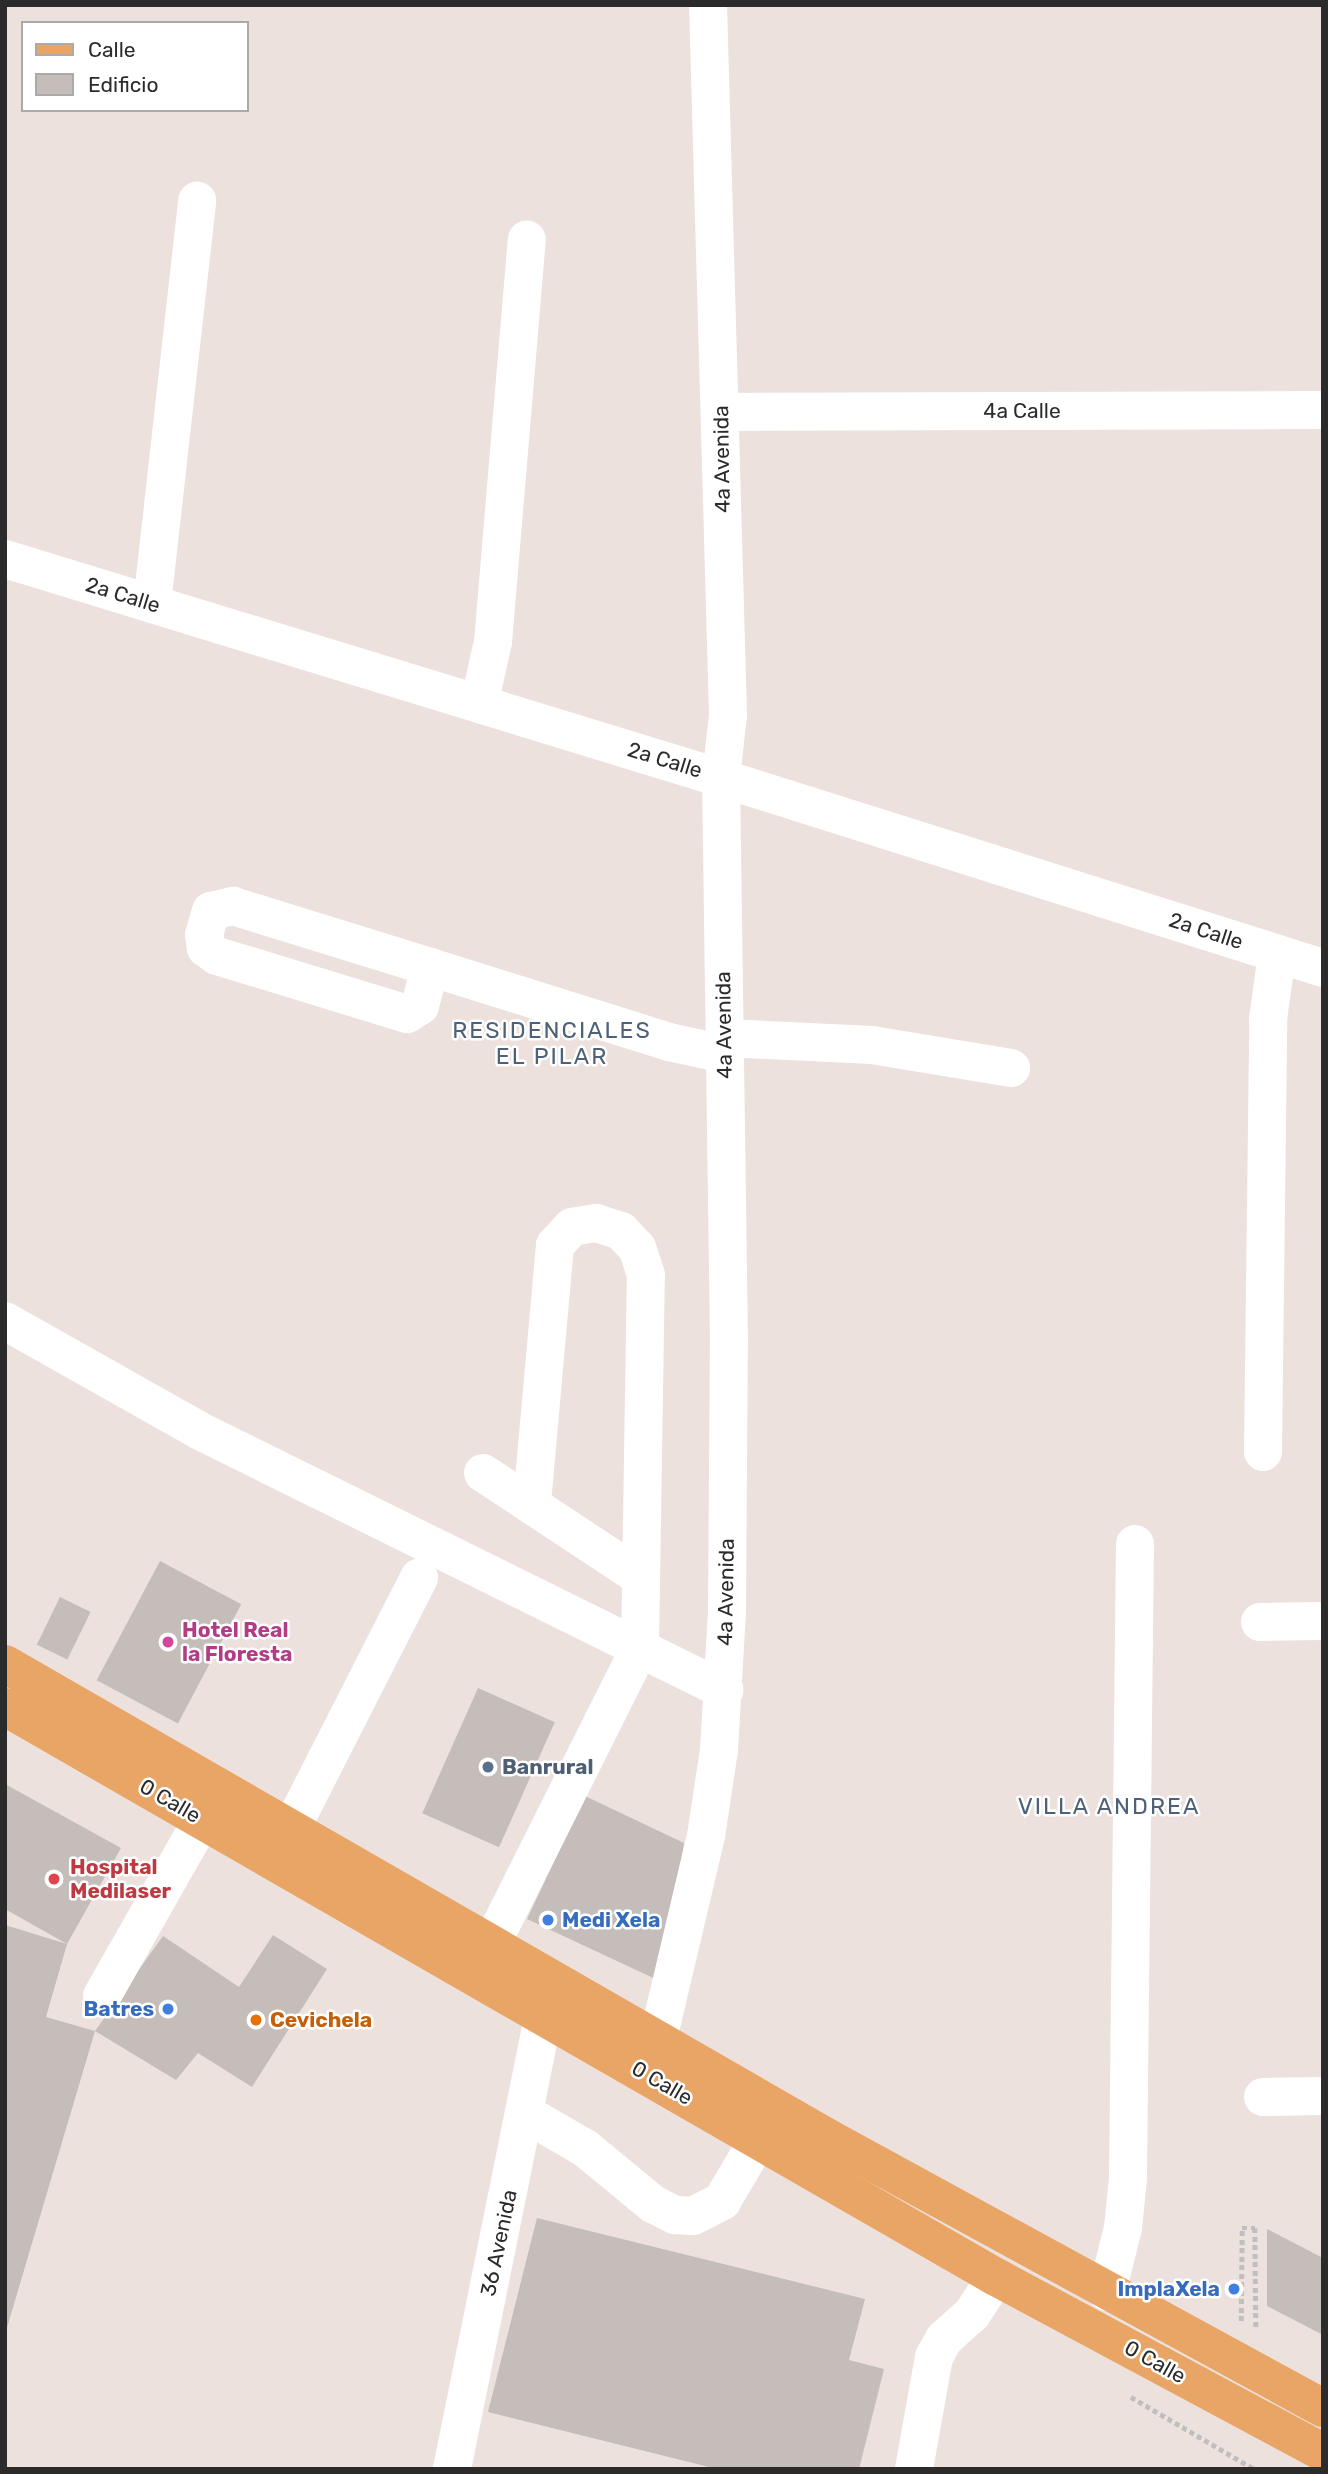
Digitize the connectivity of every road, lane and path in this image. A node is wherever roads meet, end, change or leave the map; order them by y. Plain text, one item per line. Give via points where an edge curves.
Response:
1 (708, 5) edge
2 (197, 201) dead end
3 (527, 239) dead end
4 (1323, 410) edge
5 (721, 412) junction
6 (5, 559) edge
7 (152, 604) junction
8 (480, 704) junction
9 (722, 778) junction
10 (1277, 954) junction
11 (430, 967) junction
12 (1323, 968) edge
13 (724, 1046) junction
14 (1010, 1068) dead end
15 (5, 1321) edge
16 (1263, 1452) dead end
17 (483, 1473) dead end
18 (531, 1505) junction
19 (1135, 1544) dead end
20 (641, 1577) junction
21 (419, 1578) dead end
22 (1323, 1621) edge
23 (1260, 1622) dead end
24 (640, 1648) junction
25 (5, 1664) edge
26 (724, 1690) junction
27 (5, 1707) edge
28 (202, 1820) junction
29 (292, 1827) junction
30 (492, 1943) junction
31 (102, 1996) dead end
32 (543, 2017) junction
33 (657, 2039) junction
34 (1323, 2096) edge
35 (1263, 2097) dead end
36 (526, 2114) junction
37 (758, 2140) junction
38 (996, 2277) junction
39 (1107, 2292) junction
40 (1243, 2318) dead end
41 (1256, 2335) dead end
42 (1323, 2408) edge
43 (1323, 2452) edge
44 (452, 2469) edge
45 (914, 2469) edge

1 - 5 street, 4a Avenida
2 - 7 street
3 - 8 street via 493,642
4 - 5 street, 4a Calle
5 - 9 street, 4a Avenida via 728,715
6 - 7 street, 2a Calle
7 - 8 street, 2a Calle
8 - 9 street, 2a Calle
9 - 10 street, 2a Calle
9 - 13 street, 4a Avenida
10 - 12 street, 2a Calle
10 - 16 street via 1268,1019
11 - 11 street via 233,906 211,911 204,935 206,948 217,956 407,1014 420,1006
11 - 13 street via 669,1042
13 - 14 street via 872,1045
13 - 26 street, 4a Avenida via 729,1342
15 - 24 street via 200,1432
17 - 18 street
18 - 20 street
18 - 20 street via 555,1245 572,1227 596,1223 621,1231 637,1248 646,1275
19 - 39 street via 1128,2178 1123,2228
20 - 24 street
21 - 29 street
22 - 23 street
24 - 26 street
24 - 30 street
25 - 29 main road, 0 Calle
26 - 33 street, 4a Avenida via 706,1836
27 - 28 main road, 0 Calle
28 - 31 street
28 - 32 main road, 0 Calle
29 - 30 main road, 0 Calle
30 - 33 main road, 0 Calle
32 - 36 street, 36 Avenida
32 - 37 main road, 0 Calle
33 - 39 main road, 0 Calle
34 - 35 street
36 - 37 street via 585,2148 653,2204 675,2215 693,2216 722,2201
36 - 44 street, 36 Avenida
37 - 38 main road, 0 Calle
38 - 43 main road, 0 Calle
38 - 45 street via 972,2314 944,2339 934,2357
39 - 42 main road, 0 Calle
40 - 41 path via 1242,2228 1255,2228

